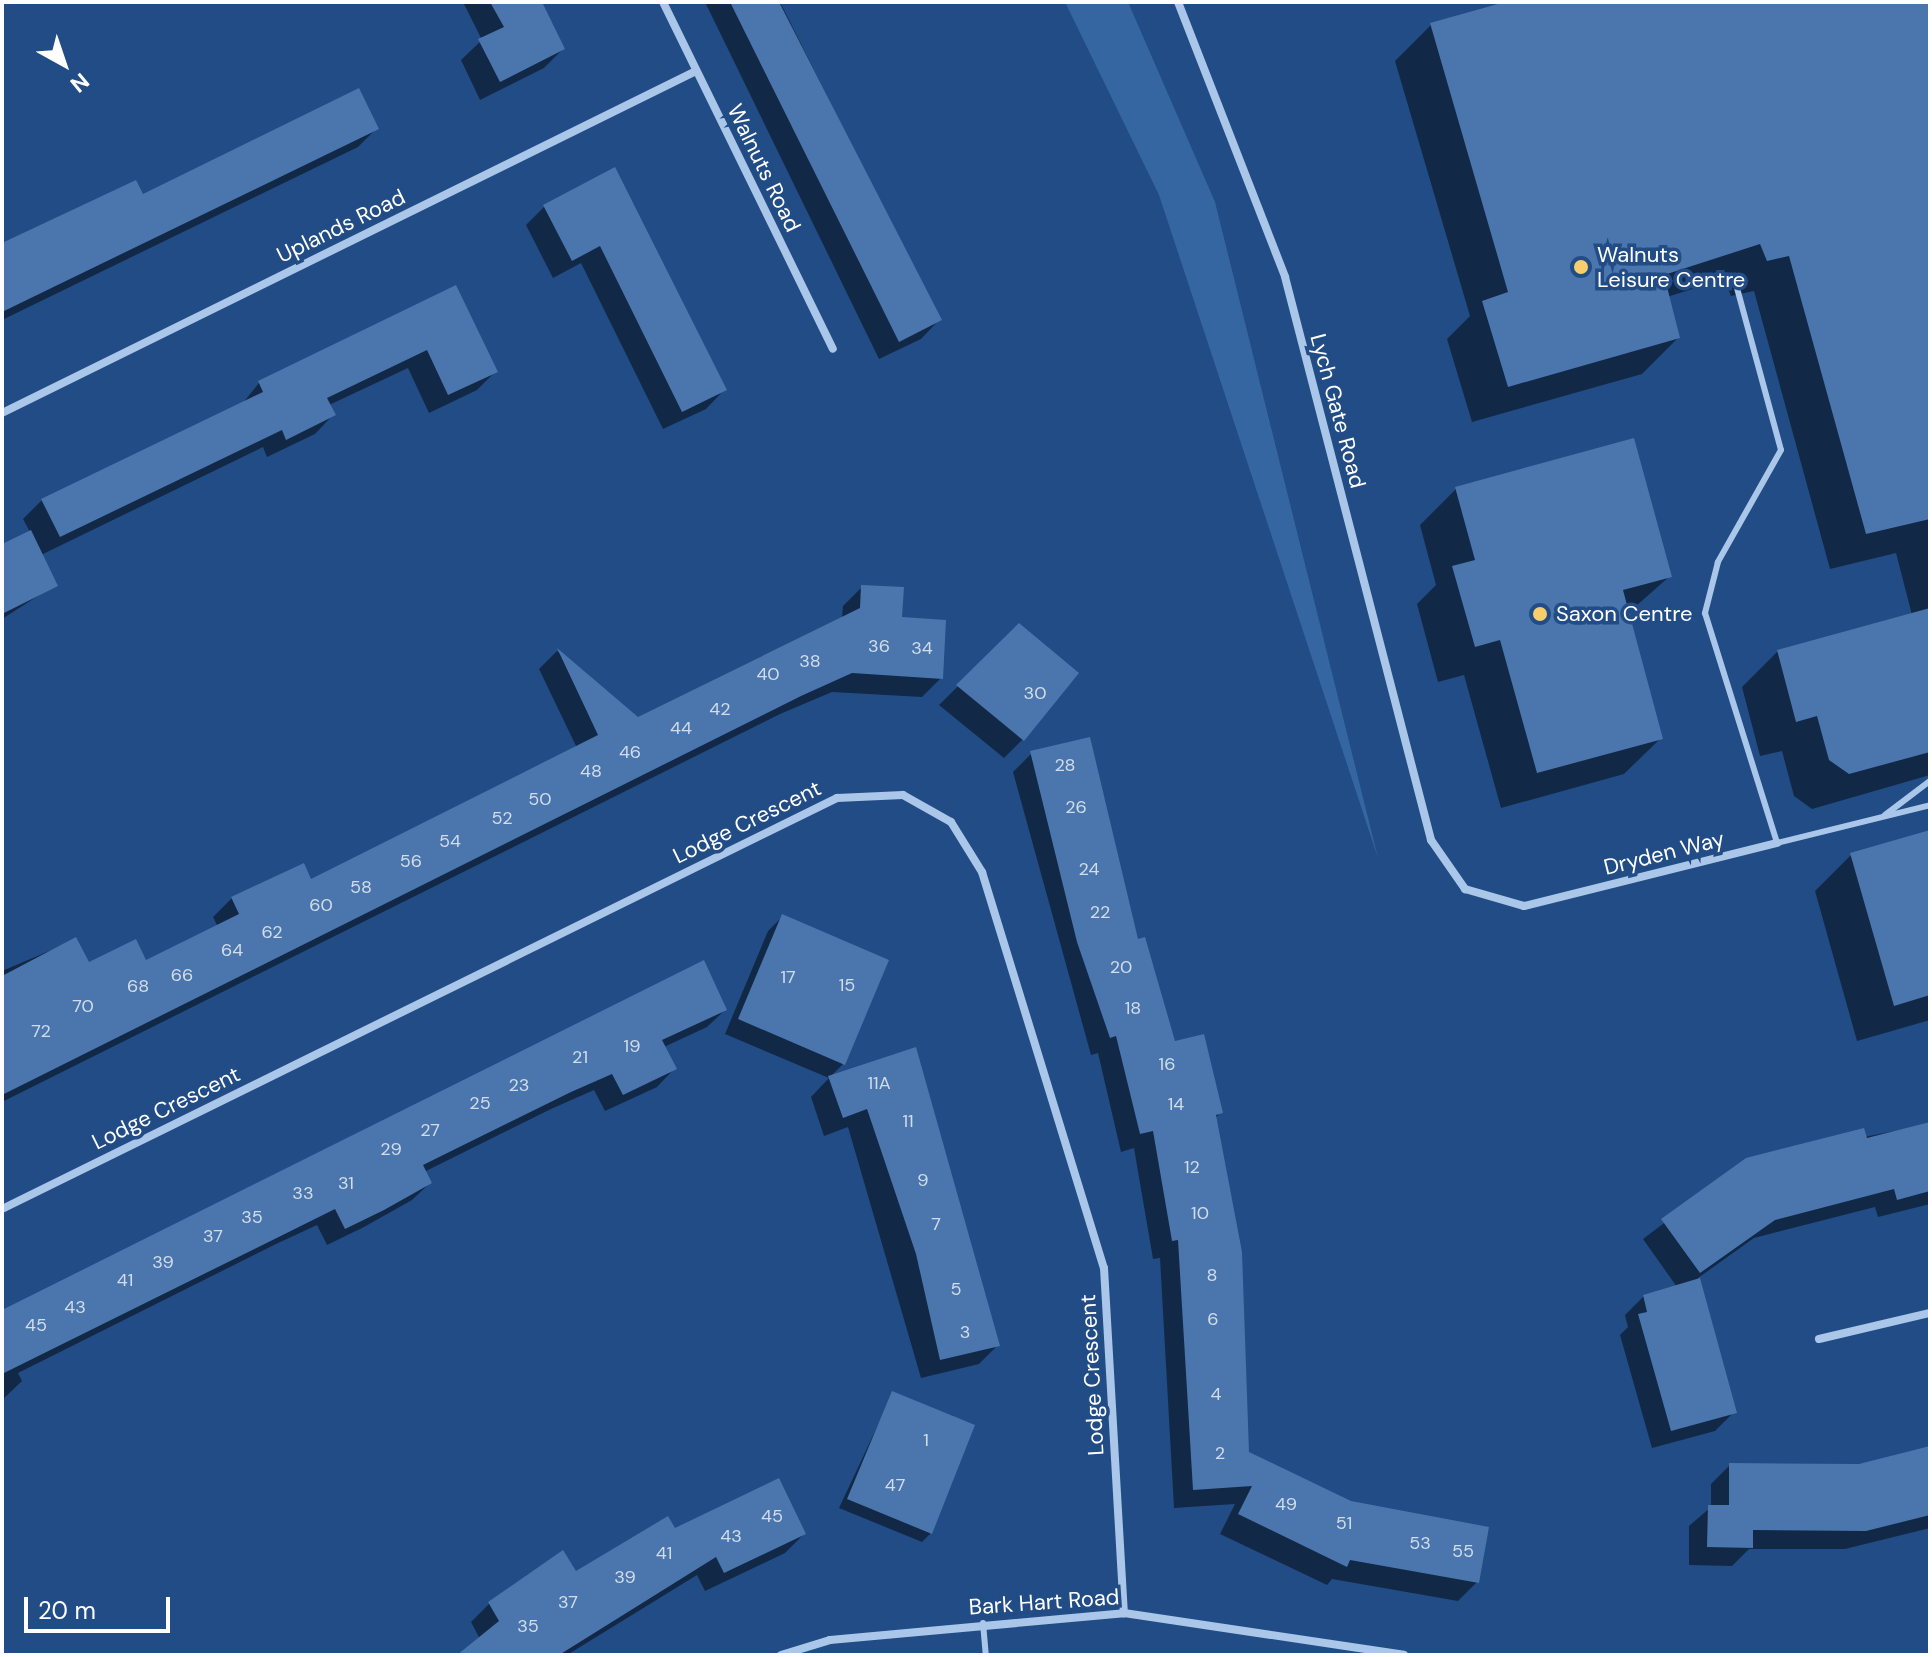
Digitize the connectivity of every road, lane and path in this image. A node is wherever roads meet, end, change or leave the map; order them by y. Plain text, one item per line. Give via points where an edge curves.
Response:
1 (663, 2) edge
2 (1178, 2) edge
3 (696, 71) junction
4 (1734, 277) dead end
5 (833, 349) dead end
6 (2, 413) edge
7 (1930, 781) edge
8 (1930, 805) edge
9 (1882, 817) junction
10 (1431, 840) joint
11 (1777, 843) junction
12 (2, 1209) edge
13 (1930, 1313) edge
14 (1819, 1339) dead end
15 (1124, 1613) junction
16 (983, 1623) junction
17 (781, 1655) edge
18 (986, 1655) edge
19 (1404, 1655) edge

1 - 3 street, Walnuts Road
2 - 10 street, Lych Gate Road via 1285,277
3 - 5 street, Walnuts Road
3 - 6 street, Uplands Road
4 - 11 lane via 1781,450 1718,562 1705,613
7 - 9 lane
8 - 9 lane, Dryden Way
9 - 11 lane, Dryden Way
10 - 11 street, Dryden Way via 1465,889 1524,906
12 - 15 street, Lodge Crescent via 837,798 903,795 951,822 982,872 1104,1268
13 - 14 street
15 - 16 street, Bark Hart Road
15 - 19 street, Bark Hart Road
16 - 17 street, Bark Hart Road via 830,1640
16 - 18 lane

